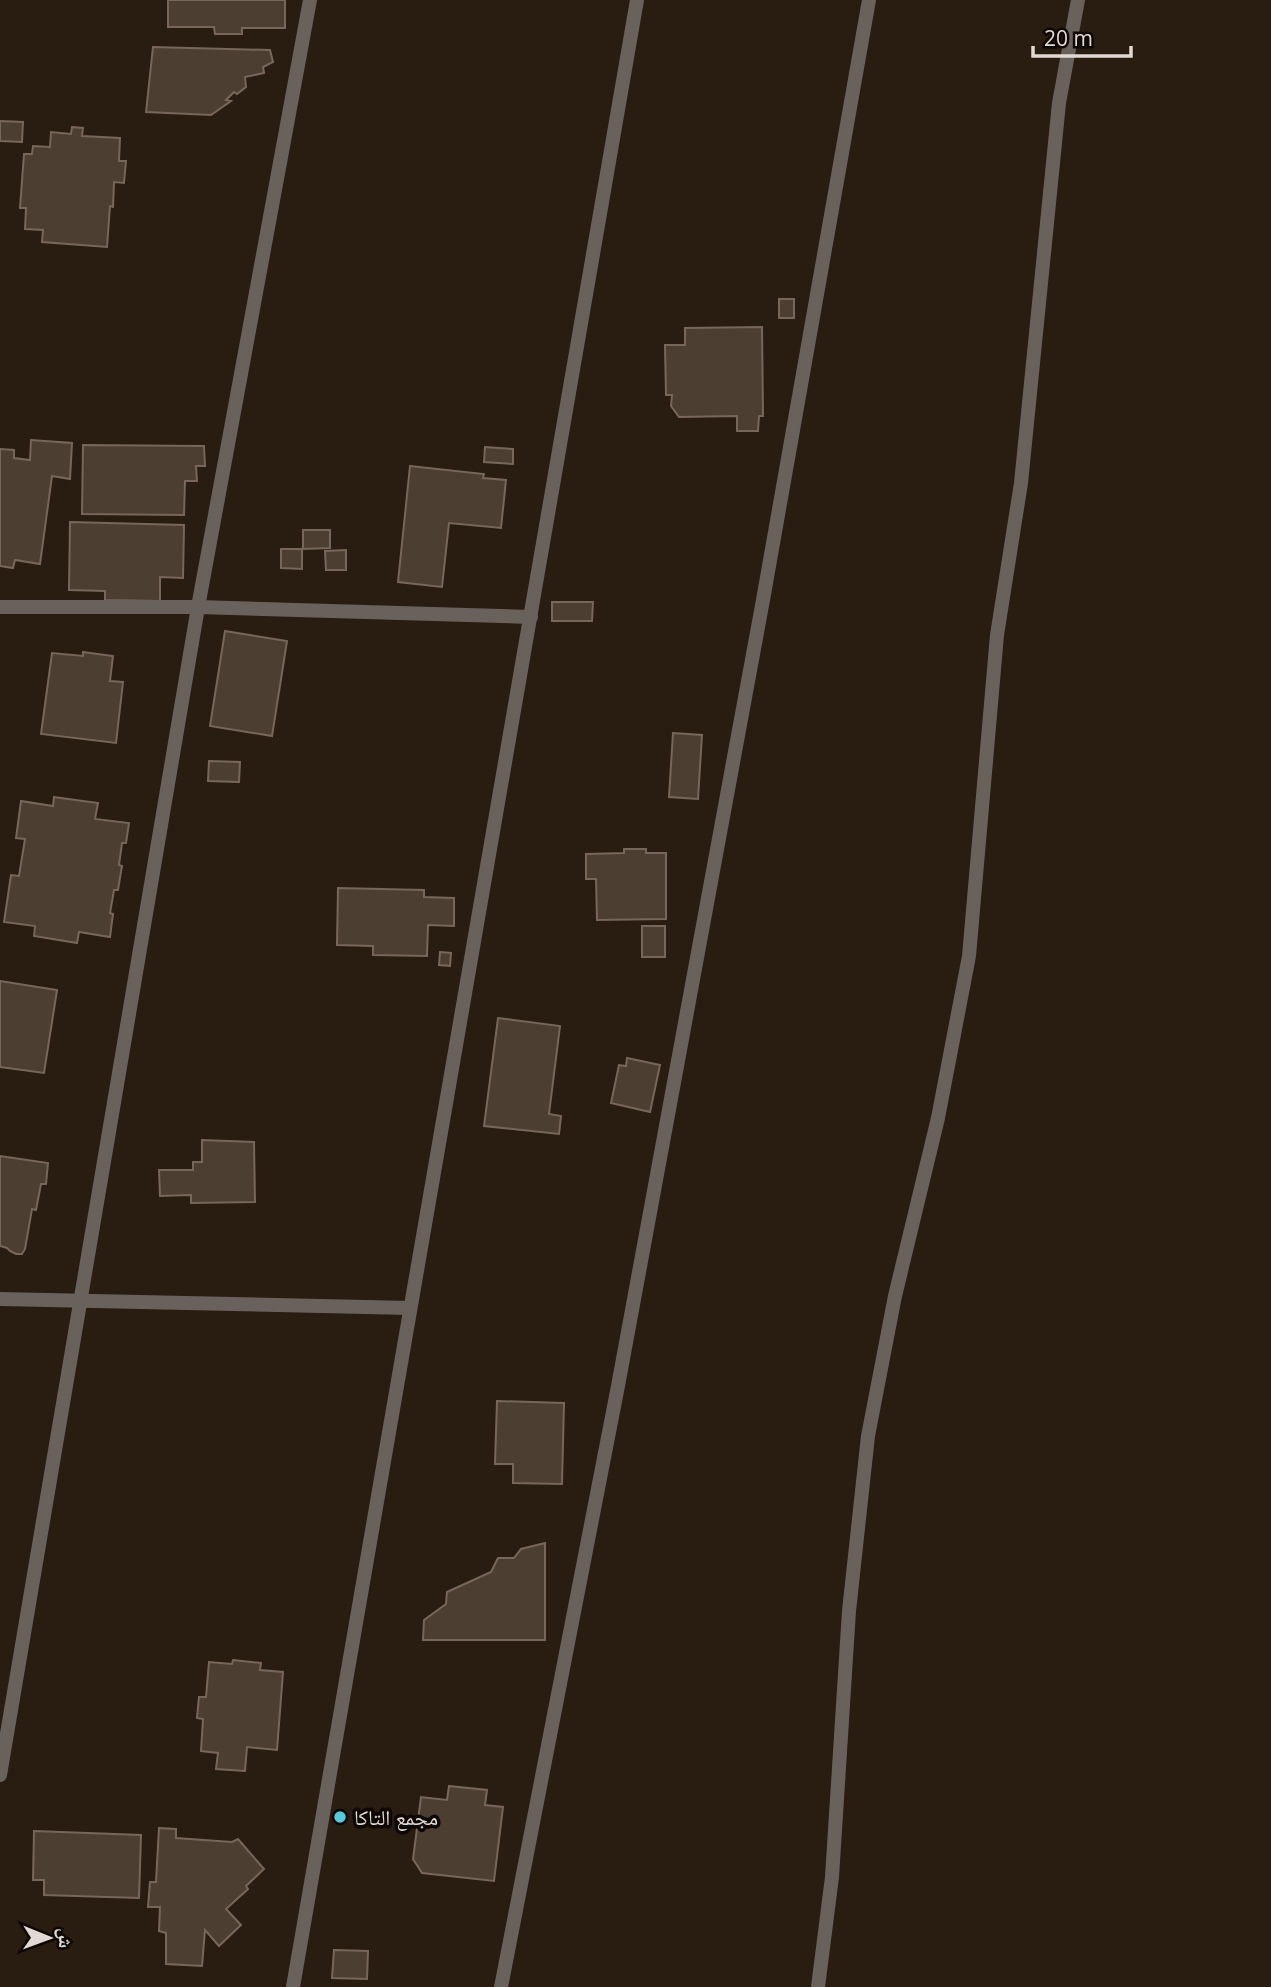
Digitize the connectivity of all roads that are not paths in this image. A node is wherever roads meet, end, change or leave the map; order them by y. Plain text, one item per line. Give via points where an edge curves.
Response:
1 (310, 0) edge
2 (637, 0) edge
3 (869, 0) edge
4 (1078, 0) edge
5 (0, 607) edge
6 (198, 607) junction
7 (531, 617) junction
8 (0, 1299) edge
9 (81, 1300) junction
10 (411, 1308) junction
11 (0, 1775) edge
12 (293, 1987) edge
13 (501, 1987) edge
14 (818, 1987) edge

1 - 6 street
2 - 7 street
3 - 13 street via 766,586
4 - 14 street via 1059,103 1021,483 997,635 969,956 868,1436 849,1611 832,1877
5 - 6 street
6 - 7 street
6 - 9 street
7 - 10 street
8 - 9 street
9 - 10 street
9 - 11 street
10 - 12 street

